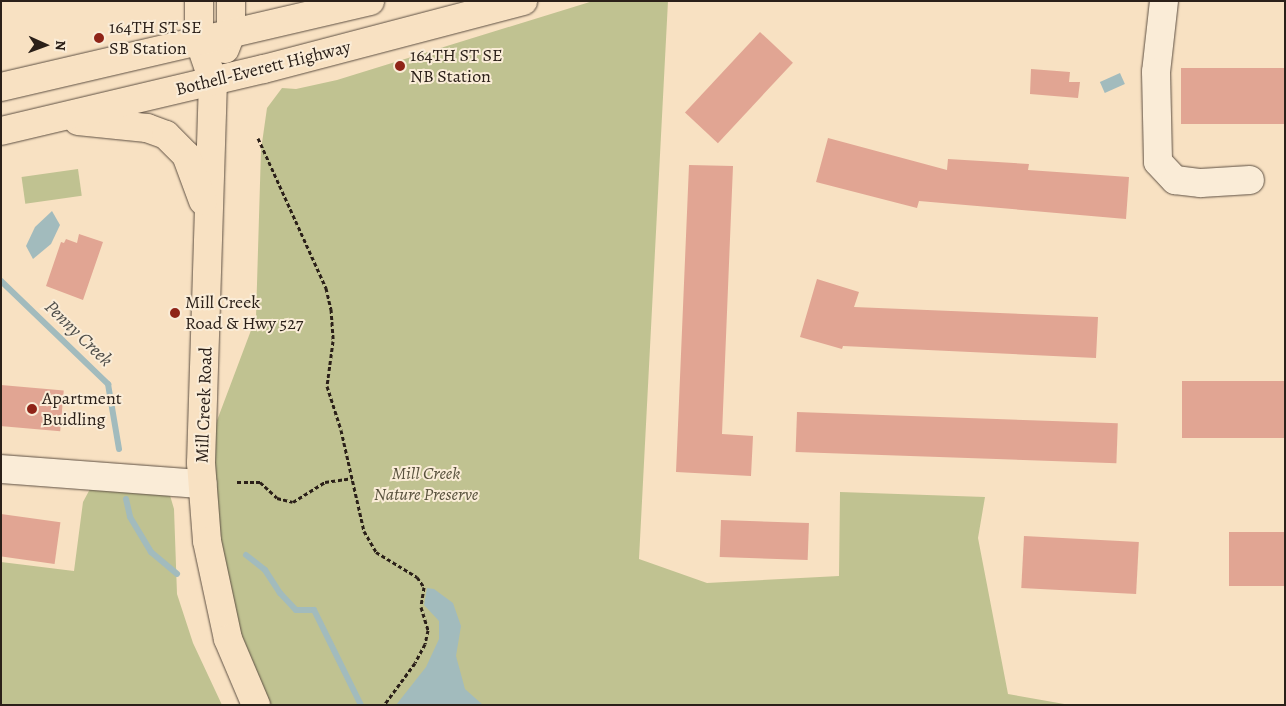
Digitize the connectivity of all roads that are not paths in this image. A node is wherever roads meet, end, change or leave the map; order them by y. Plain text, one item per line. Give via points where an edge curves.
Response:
1 (200, 1) edge
2 (232, 1) edge
3 (523, 1) edge
4 (1164, 1) edge
5 (353, 2) edge
6 (231, 32) junction
7 (199, 40) junction
8 (214, 81) junction
9 (1, 87) edge
10 (45, 120) junction
11 (1, 130) edge
12 (1250, 180) dead end
13 (209, 247) junction
14 (1, 469) edge
15 (202, 484) junction
16 (256, 705) edge

1 - 7 main road
2 - 6 main road
3 - 8 main road, Bothell-Everett Highway
4 - 12 lane via 1156,72 1158,162 1175,180 1201,183
5 - 6 main road
6 - 7 main road
6 - 8 main road
7 - 8 main road, Mill Creek Road
7 - 9 main road
8 - 10 main road, Bothell-Everett Highway
8 - 13 main road, Mill Creek Road
10 - 11 main road, Bothell-Everett Highway
10 - 13 main road via 102,122 146,128 166,136 186,155 195,174 202,196
13 - 15 main road, Mill Creek Road
14 - 15 lane
15 - 16 main road, Mill Creek Road via 207,541 216,590 228,639

